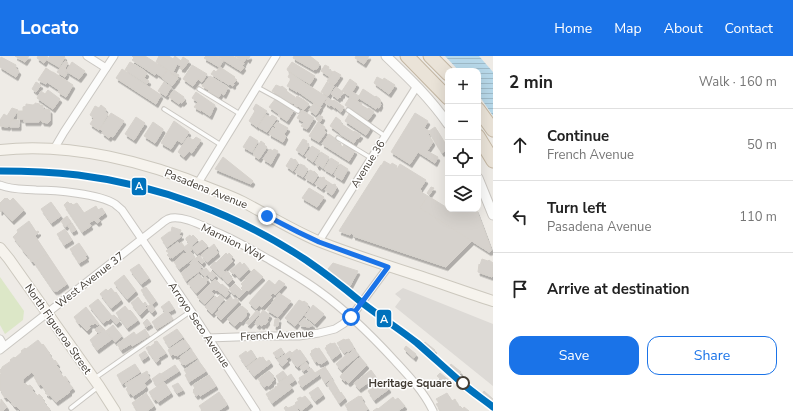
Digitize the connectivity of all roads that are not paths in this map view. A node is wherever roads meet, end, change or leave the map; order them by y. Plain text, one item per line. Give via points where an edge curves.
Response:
1 (87, 56) edge
2 (114, 56) edge
3 (276, 56) edge
4 (386, 56) edge
5 (407, 56) edge
6 (430, 56) edge
7 (106, 68) junction
8 (445, 71) edge
9 (417, 86) junction
10 (257, 87) junction
11 (199, 89) dead end
12 (445, 95) edge
13 (164, 109) dead end
14 (348, 110) dead end
15 (298, 111) dead end
16 (481, 113) edge
17 (240, 114) junction
18 (445, 120) edge
19 (493, 130) edge
20 (385, 136) junction
21 (338, 138) dead end
22 (480, 140) edge
23 (222, 145) junction
24 (54, 149) junction
25 (0, 150) edge
26 (371, 159) junction
27 (493, 161) edge
28 (198, 183) junction
29 (0, 185) edge
30 (481, 185) edge
31 (493, 215) edge
32 (141, 239) junction
33 (319, 242) junction
34 (0, 248) edge
35 (388, 267) junction
36 (493, 301) edge
37 (191, 311) junction
38 (46, 313) junction
39 (351, 317) junction
40 (209, 338) junction
41 (0, 339) edge
42 (2, 348) edge
43 (96, 383) junction
44 (71, 408) dead end
45 (115, 411) edge
46 (256, 411) edge
47 (433, 411) edge

1 - 7 street
2 - 7 street
3 - 10 street
4 - 9 street
5 - 12 highway
6 - 8 highway
7 - 24 street
9 - 18 street
9 - 20 street, Avenue 36
10 - 15 lane
10 - 17 street
11 - 17 lane
13 - 23 lane
14 - 20 lane
16 - 19 highway
17 - 23 street
20 - 26 street, Avenue 36
21 - 26 lane
22 - 27 highway
23 - 28 street
24 - 25 main road, Pasadena Avenue
24 - 28 main road, Pasadena Avenue via 115,158
26 - 33 street, Avenue 36
28 - 33 main road, Pasadena Avenue via 242,202
29 - 32 street via 5,188 93,196 116,204
30 - 31 street
32 - 37 street, Arroyo Seco Avenue
32 - 38 street, West Avenue 37
32 - 39 street, Marmion Way via 169,218 189,221 226,236 292,273 320,291
33 - 35 main road, Pasadena Avenue
34 - 38 main road, North Figueroa Street
35 - 36 main road, Pasadena Avenue
35 - 39 street, French Avenue
37 - 40 street, Arroyo Seco Avenue
37 - 43 lane
38 - 42 street, West Avenue 37
38 - 43 main road, North Figueroa Street
39 - 40 street, French Avenue via 335,329 319,333 298,336
39 - 47 street, Marmion Way via 411,379
40 - 46 street, Arroyo Seco Avenue
41 - 42 street
43 - 44 lane
43 - 45 main road, North Figueroa Street

